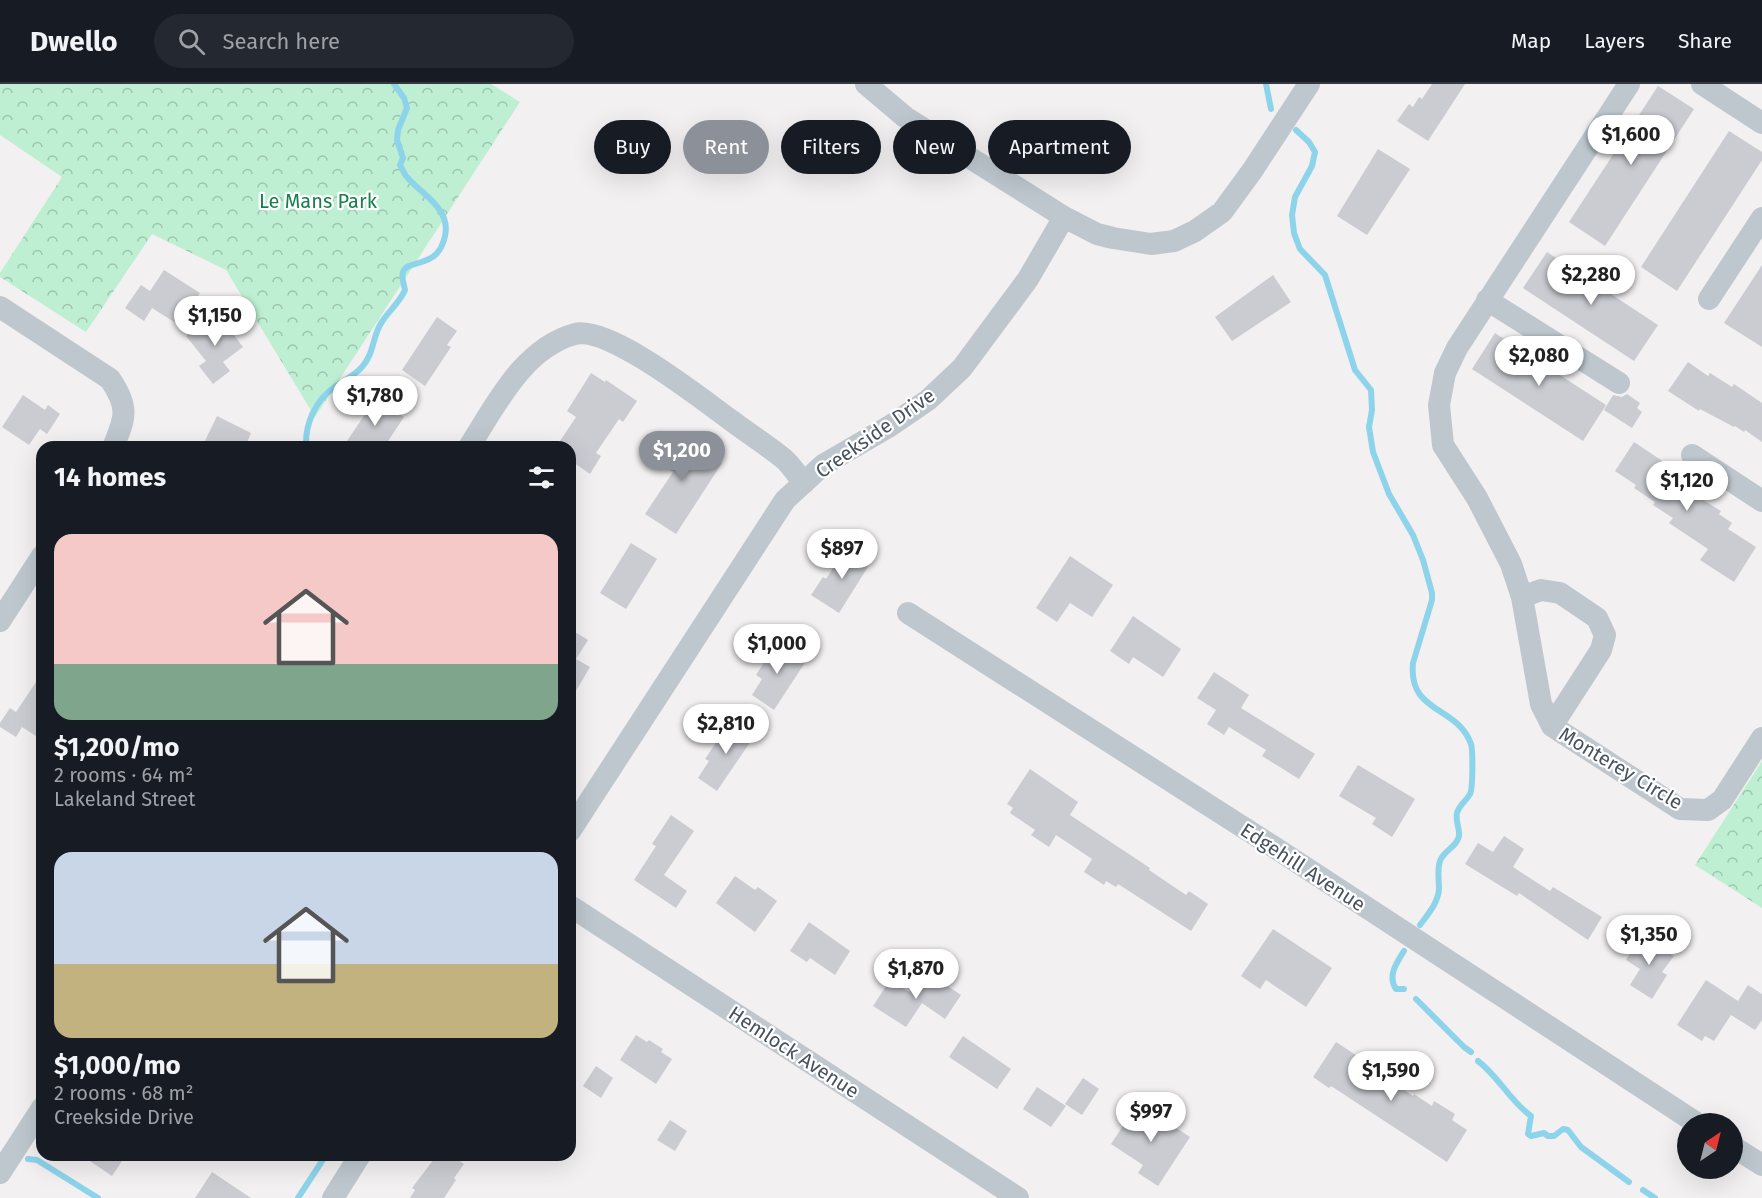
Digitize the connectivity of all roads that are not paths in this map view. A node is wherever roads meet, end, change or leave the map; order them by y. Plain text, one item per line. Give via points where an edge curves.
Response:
1 (866, 84) edge
2 (1309, 84) edge
3 (1629, 84) edge
4 (1702, 84) edge
5 (1762, 123) edge
6 (1064, 217) junction
7 (1762, 218) edge
8 (1709, 299) dead end
9 (1487, 300) junction
10 (0, 307) edge
11 (1619, 383) dead end
12 (115, 441) edge
13 (473, 441) edge
14 (1692, 455) dead end
15 (804, 483) junction
16 (1762, 501) edge
17 (36, 565) edge
18 (1522, 597) junction
19 (908, 613) dead end
20 (0, 621) edge
21 (1552, 726) junction
22 (1762, 738) edge
23 (576, 822) edge
24 (576, 910) edge
25 (1681, 1113) edge
26 (36, 1117) edge
27 (1743, 1153) edge
28 (356, 1161) edge
29 (1762, 1165) edge
30 (0, 1173) edge
31 (333, 1198) edge
32 (1018, 1198) edge

1 - 6 street via 905,117
2 - 6 street via 1222,212 1195,231 1151,244 1097,234
3 - 9 street, Monterey Circle
4 - 5 street
6 - 15 street, Creekside Drive via 1028,279 962,368 928,399 823,465
7 - 8 street
9 - 11 street
9 - 18 street, Monterey Circle via 1445,373 1439,405 1443,445 1490,521
10 - 12 street via 110,379 122,397 124,413
13 - 15 street via 514,376 538,353 579,333 602,338 662,370 785,460
14 - 16 street
15 - 23 street, Creekside Drive via 785,500
17 - 20 street
18 - 21 street, Monterey Circle via 1541,704
18 - 21 street via 1541,591 1560,593 1597,618 1605,635 1600,650
19 - 25 street, Edgehill Avenue
21 - 22 street, Monterey Circle via 1680,808 1708,810 1722,800
24 - 32 street, Hemlock Avenue
26 - 30 street
27 - 29 street
28 - 31 street

